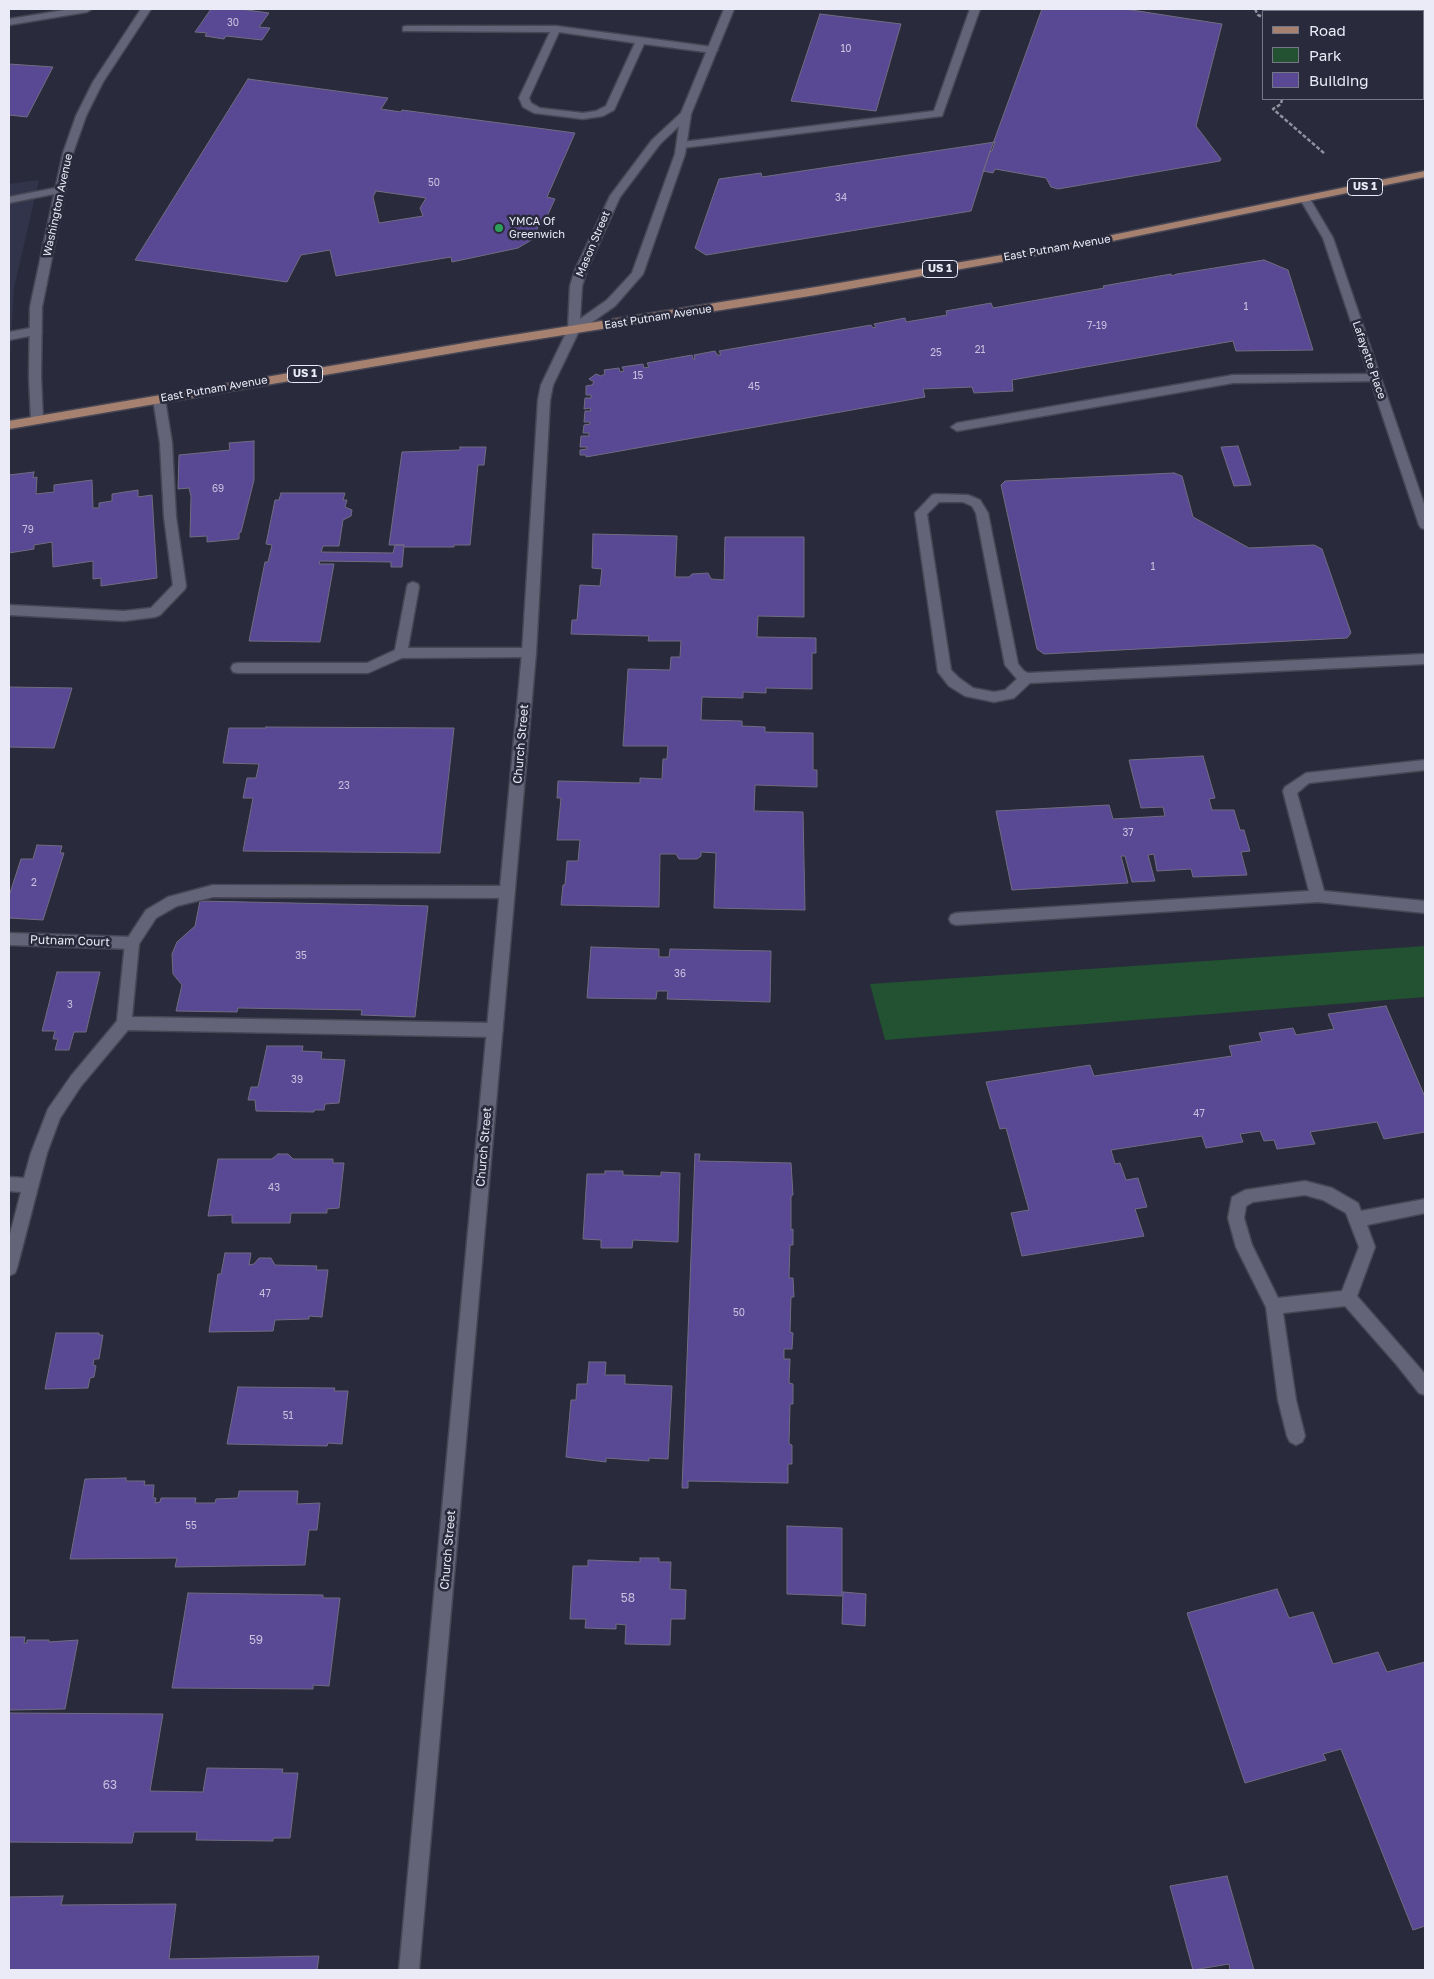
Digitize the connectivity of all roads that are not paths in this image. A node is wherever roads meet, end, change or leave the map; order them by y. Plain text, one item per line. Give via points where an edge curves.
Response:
1 (88, 9) edge
2 (146, 9) edge
3 (729, 9) edge
4 (975, 9) edge
5 (9, 22) edge
6 (406, 29) dead end
7 (556, 30) junction
8 (641, 40) junction
9 (713, 50) junction
10 (686, 114) junction
11 (682, 145) junction
12 (1425, 174) edge
13 (60, 190) junction
14 (1305, 198) junction
15 (9, 200) edge
16 (574, 329) junction
17 (36, 330) junction
18 (9, 336) edge
19 (1376, 378) junction
20 (159, 399) junction
21 (37, 420) junction
22 (9, 425) edge
23 (957, 427) dead end
24 (1425, 525) edge
25 (413, 587) dead end
26 (9, 610) edge
27 (401, 653) junction
28 (529, 653) junction
29 (1425, 659) edge
30 (238, 668) dead end
31 (1027, 678) junction
32 (1425, 765) edge
33 (507, 892) junction
34 (1318, 896) junction
35 (1425, 907) edge
36 (956, 919) dead end
37 (9, 939) edge
38 (132, 943) junction
39 (124, 1023) junction
40 (495, 1030) junction
41 (9, 1184) edge
42 (30, 1186) junction
43 (1425, 1206) edge
44 (1356, 1220) junction
45 (9, 1268) edge
46 (1348, 1298) junction
47 (1274, 1306) junction
48 (1425, 1387) edge
49 (1296, 1436) dead end
50 (409, 1970) edge

1 - 5 street
2 - 13 street, Washington Avenue via 98,82 81,116
3 - 9 street, Mason Street
4 - 11 street via 938,114
6 - 7 street
7 - 8 street
7 - 8 street via 524,98 527,105 538,110 583,116 599,114 610,108
8 - 9 street
9 - 10 street, Mason Street
10 - 11 street, Mason Street
10 - 16 street, Mason Street via 656,142 615,196 576,286
11 - 16 street, Mason Street via 638,274 611,303
12 - 14 main road, US 1
13 - 15 street
13 - 17 street, Washington Avenue via 36,308
14 - 16 main road, East Putnam Avenue / US 1 via 1078,245 807,293
14 - 19 street, Lafayette Place via 1328,238
16 - 20 main road, East Putnam Avenue / US 1
16 - 28 street, Church Street via 547,384 544,400
17 - 18 street
17 - 21 street, Washington Avenue
19 - 23 street via 1233,379
19 - 24 street, Lafayette Place
20 - 21 main road, East Putnam Avenue / US 1
20 - 26 street via 180,586 155,612 124,616
21 - 22 main road, East Putnam Avenue / US 1
25 - 27 street
27 - 28 street
27 - 30 street via 368,668
28 - 33 street, Church Street
29 - 31 street
31 - 31 street via 1009,694 994,696 970,692 954,682 946,672 921,513 936,498 964,498 976,503 982,513 1012,665 1019,675
32 - 34 street via 1306,778 1290,791
33 - 38 street via 213,890 173,901 151,914
33 - 40 street, Church Street
34 - 35 street
34 - 36 street
37 - 38 street, Putnam Court
38 - 39 street
39 - 40 street
39 - 42 street via 76,1081 54,1114
40 - 50 street, Church Street
41 - 42 street
42 - 45 street
43 - 44 street
44 - 46 street via 1367,1247
44 - 47 street via 1352,1208 1326,1193 1305,1188 1251,1195 1238,1202 1236,1218 1244,1247
46 - 47 street
46 - 48 street
47 - 49 street via 1287,1400

